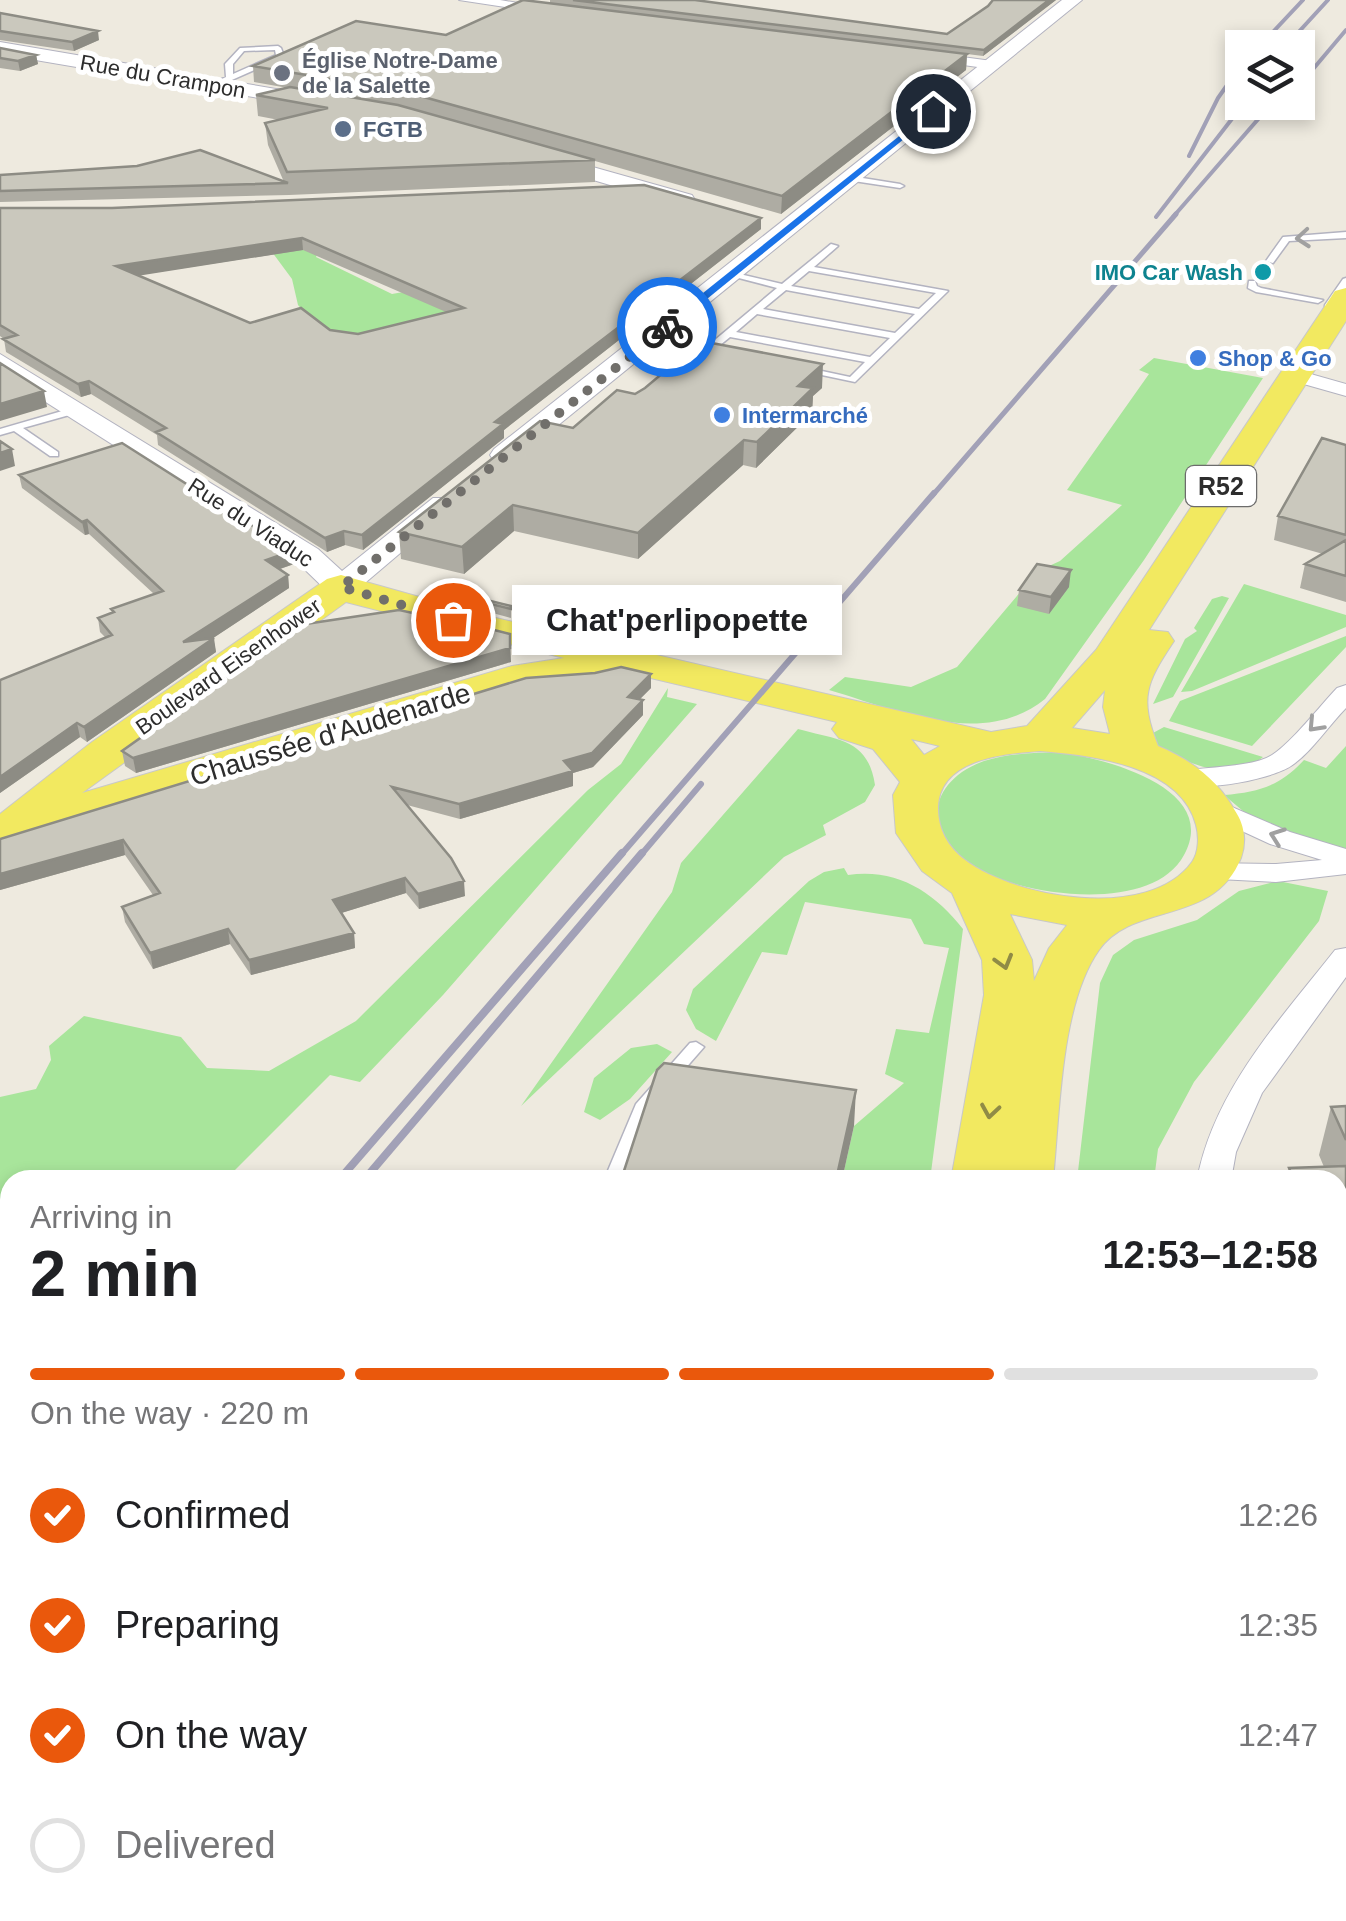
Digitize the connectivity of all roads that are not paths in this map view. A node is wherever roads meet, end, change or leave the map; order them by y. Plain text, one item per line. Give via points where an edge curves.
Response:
1 (466, 0) edge
2 (1073, 0) edge
3 (568, 12) edge
4 (0, 48) edge
5 (912, 54) edge
6 (992, 64) junction
7 (222, 81) junction
8 (346, 108) edge
9 (515, 150) edge
10 (850, 178) junction
11 (900, 186) dead end
12 (646, 190) junction
13 (590, 192) edge
14 (702, 205) edge
15 (757, 220) edge
16 (789, 227) junction
17 (1346, 235) edge
18 (834, 246) dead end
19 (1270, 261) dead end
20 (807, 268) junction
21 (734, 274) junction
22 (1346, 281) edge
23 (1252, 283) dead end
24 (784, 287) junction
25 (1332, 298) edge
26 (756, 310) junction
27 (921, 312) junction
28 (730, 334) junction
29 (1346, 334) edge
30 (897, 336) junction
31 (706, 352) junction
32 (724, 356) edge
33 (871, 360) junction
34 (0, 362) edge
35 (692, 363) edge
36 (797, 369) edge
37 (1319, 381) edge
38 (76, 410) junction
39 (16, 428) junction
40 (0, 432) edge
41 (54, 454) dead end
42 (489, 467) edge
43 (460, 490) edge
44 (341, 587) junction
45 (534, 658) junction
46 (1097, 675) junction
47 (1346, 693) edge
48 (1040, 738) junction
49 (988, 744) junction
50 (1139, 755) junction
51 (84, 768) junction
52 (923, 781) junction
53 (1197, 791) junction
54 (133, 792) junction
55 (4, 831) edge
56 (1346, 858) edge
57 (1346, 866) edge
58 (1209, 872) junction
59 (973, 886) junction
60 (1118, 912) junction
61 (1346, 957) edge
62 (696, 1048) dead end
63 (616, 1170) edge
64 (980, 1170) edge
65 (1026, 1170) edge
66 (1216, 1170) edge

1 - 3 street
2 - 6 street
4 - 7 street, Rue du Crampon
5 - 6 street
6 - 10 street
7 - 7 lane via 242,49 278,48 280,56
7 - 8 street, Rue du Crampon
9 - 12 street
10 - 11 lane
10 - 16 street
12 - 13 street
12 - 14 street
15 - 16 street
16 - 21 street
17 -> 19 lane via 1286,239
18 - 20 lane
20 - 24 lane
20 - 27 lane via 943,291
21 - 24 lane
21 - 42 street
22 - 46 lane via 1136,602
23 - 25 lane via 1260,290
24 - 26 lane
24 - 27 lane
25 - 37 main road, R52
26 - 28 lane
26 - 30 lane
27 - 30 lane
28 - 31 lane
28 - 33 lane
29 - 37 main road, R52
30 - 33 lane
31 - 32 lane
31 - 35 lane
33 - 36 lane via 852,380
34 - 38 street, Rue du Viaduc
37 - 46 main road, R52
37 - 50 main road, R52 via 1130,676 1122,705
38 - 39 lane
38 - 44 street, Rue du Viaduc via 307,554
39 - 40 lane
39 - 41 lane
43 - 44 street, Boulevard Eisenhower
44 - 45 main road, Rue du Viaduc
44 - 51 main road, Boulevard Eisenhower
45 - 49 main road, Rue du Viaduc
45 - 52 main road, Rue du Viaduc via 804,714 888,740
45 - 54 main road, Chaussée d'Audenarde
46 - 48 main road, R52
47 -> 53 street via 1282,761
48 - 49 main road
48 - 50 main road
49 - 52 main road via 935,767
50 - 53 main road
51 - 54 street via 86,781
51 - 55 main road, Chaussée d'Audenarde
52 - 59 main road via 914,807 916,830 930,854
56 -> 53 street via 1280,838
53 - 58 main road via 1221,828 1220,851
54 - 55 main road, Chaussée d'Audenarde
57 - 58 street
58 - 60 main road via 1184,892
59 - 60 main road via 1045,907
59 -> 64 main road via 1007,960 1010,995
60 - 65 main road via 1089,929 1064,972 1041,1044
61 - 66 street via 1264,1065 1221,1142
62 - 63 lane via 642,1108

